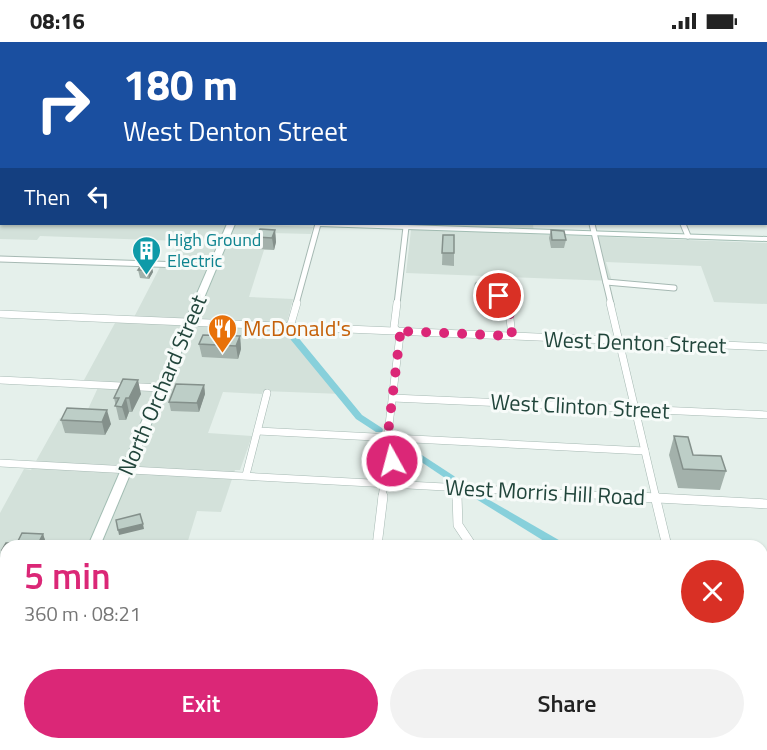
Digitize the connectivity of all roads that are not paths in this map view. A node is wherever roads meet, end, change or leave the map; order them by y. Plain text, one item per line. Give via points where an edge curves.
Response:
1 (231, 225) edge
2 (318, 225) edge
3 (364, 225) edge
4 (592, 225) edge
5 (683, 225) edge
6 (410, 226) edge
7 (594, 233) junction
8 (688, 236) junction
9 (767, 239) edge
10 (0, 259) edge
11 (213, 266) junction
12 (606, 282) junction
13 (477, 285) dead end
14 (674, 288) dead end
15 (0, 314) edge
16 (189, 322) junction
17 (290, 327) junction
18 (397, 331) junction
19 (512, 336) junction
20 (620, 341) junction
21 (767, 347) edge
22 (0, 380) edge
23 (161, 388) junction
24 (267, 393) dead end
25 (393, 398) junction
26 (635, 409) junction
27 (767, 415) edge
28 (258, 431) junction
29 (390, 438) junction
30 (645, 451) junction
31 (0, 463) edge
32 (126, 470) junction
33 (246, 475) junction
34 (384, 483) junction
35 (457, 487) junction
36 (656, 498) junction
37 (767, 504) edge
38 (97, 540) edge
39 (378, 540) edge
40 (466, 540) edge
41 (666, 540) edge

1 - 11 street, North Orchard Street
2 - 17 street
3 - 6 street
4 - 7 street
5 - 8 street
6 - 7 street
6 - 18 street via 394,327
7 - 8 street
7 - 12 street
8 - 9 street
10 - 11 street
11 - 16 street, North Orchard Street
12 - 14 street
12 - 20 street
13 - 19 street via 478,298 504,299
15 - 16 street, West Denton Street
16 - 17 street, West Denton Street
16 - 23 street, North Orchard Street
17 - 18 street, West Denton Street
18 - 19 street, West Denton Street
18 - 25 street via 400,335
19 - 20 street, West Denton Street
20 - 21 street, West Denton Street
20 - 26 street
22 - 23 street
23 - 32 street, North Orchard Street
24 - 28 street
25 - 26 street, West Clinton Street
25 - 29 street
26 - 27 street, West Clinton Street
26 - 30 street
28 - 29 street
28 - 33 street
29 - 30 street
29 - 34 street via 390,478
30 - 36 street
31 - 32 street, West Morris Hill Road
32 - 33 street, West Morris Hill Road
32 - 38 street, North Orchard Street
33 - 34 street, West Morris Hill Road
34 - 35 street, West Morris Hill Road
34 - 39 street
35 - 36 street, West Morris Hill Road
35 - 40 street via 456,522
36 - 37 street, West Morris Hill Road
36 - 41 street

